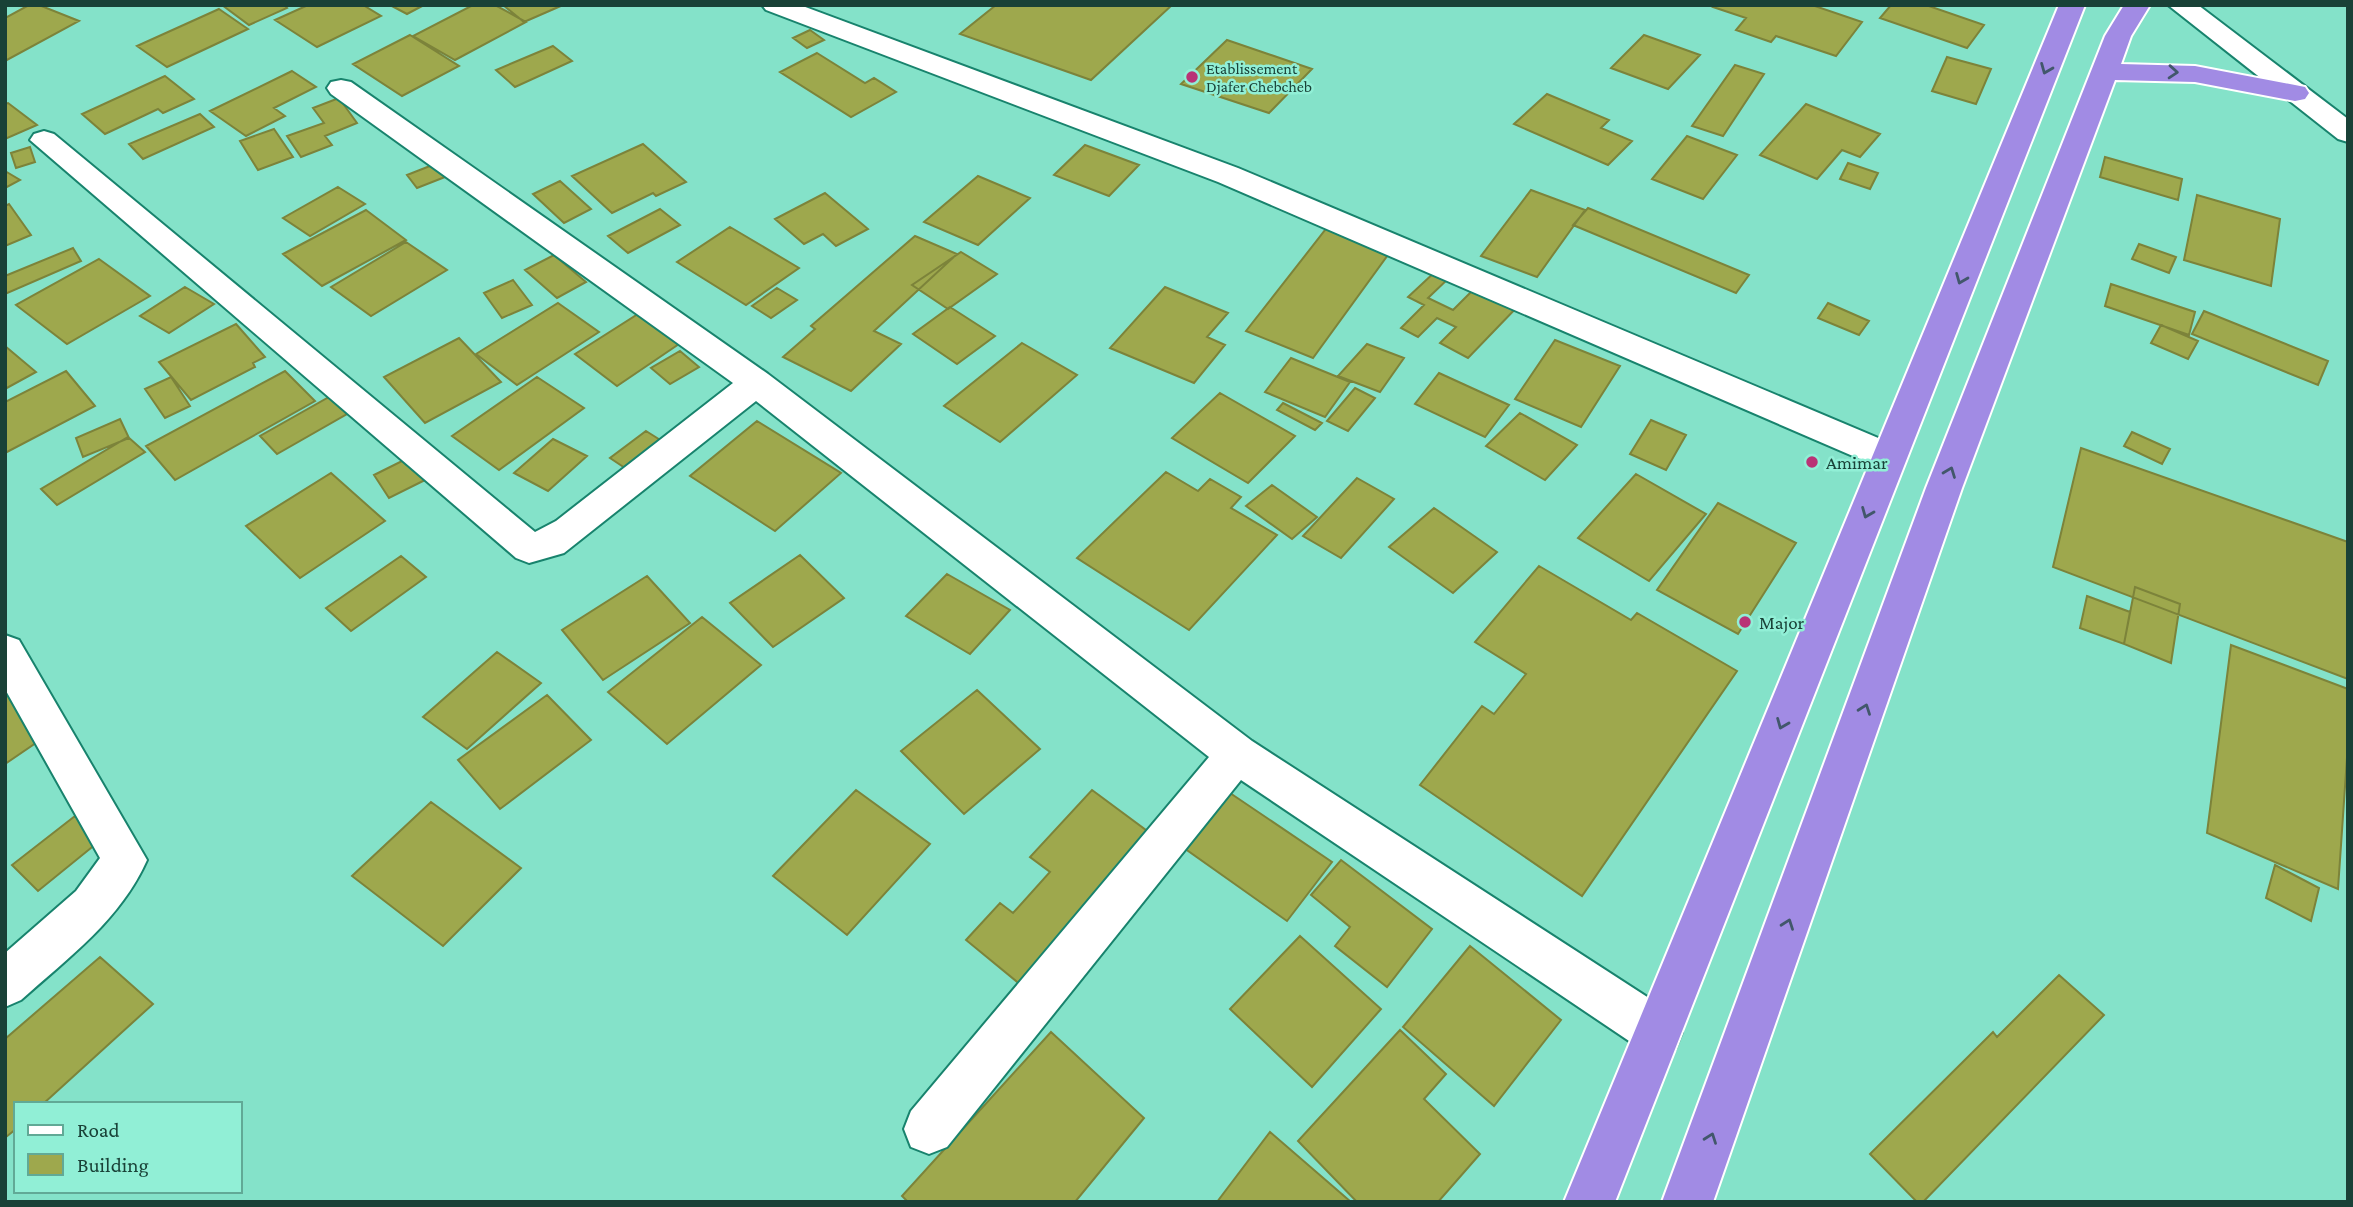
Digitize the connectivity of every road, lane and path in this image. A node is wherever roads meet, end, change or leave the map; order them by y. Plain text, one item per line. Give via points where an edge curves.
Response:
1 (775, 5) edge
2 (2072, 5) edge
3 (2137, 5) edge
4 (2180, 5) edge
5 (2105, 72) junction
6 (341, 88) dead end
7 (2295, 93) junction
8 (2348, 133) edge
9 (44, 140) dead end
10 (756, 383) junction
11 (1889, 457) junction
12 (5, 652) edge
13 (1237, 754) junction
14 (5, 984) edge
15 (1658, 1032) junction
16 (929, 1129) dead end
17 (1590, 1202) edge
18 (1687, 1202) edge

1 - 11 street via 1227,175
2 -> 11 highway
3 - 5 highway via 2118,36
4 - 7 street
5 -> 7 highway via 2195,74
18 -> 5 highway via 1944,488
6 - 10 street
7 - 8 street
9 - 10 street via 529,548 551,543 569,531
10 - 13 street
11 -> 15 highway
12 - 14 street via 125,860 92,906
13 - 15 street
13 - 16 street
15 - 17 highway

